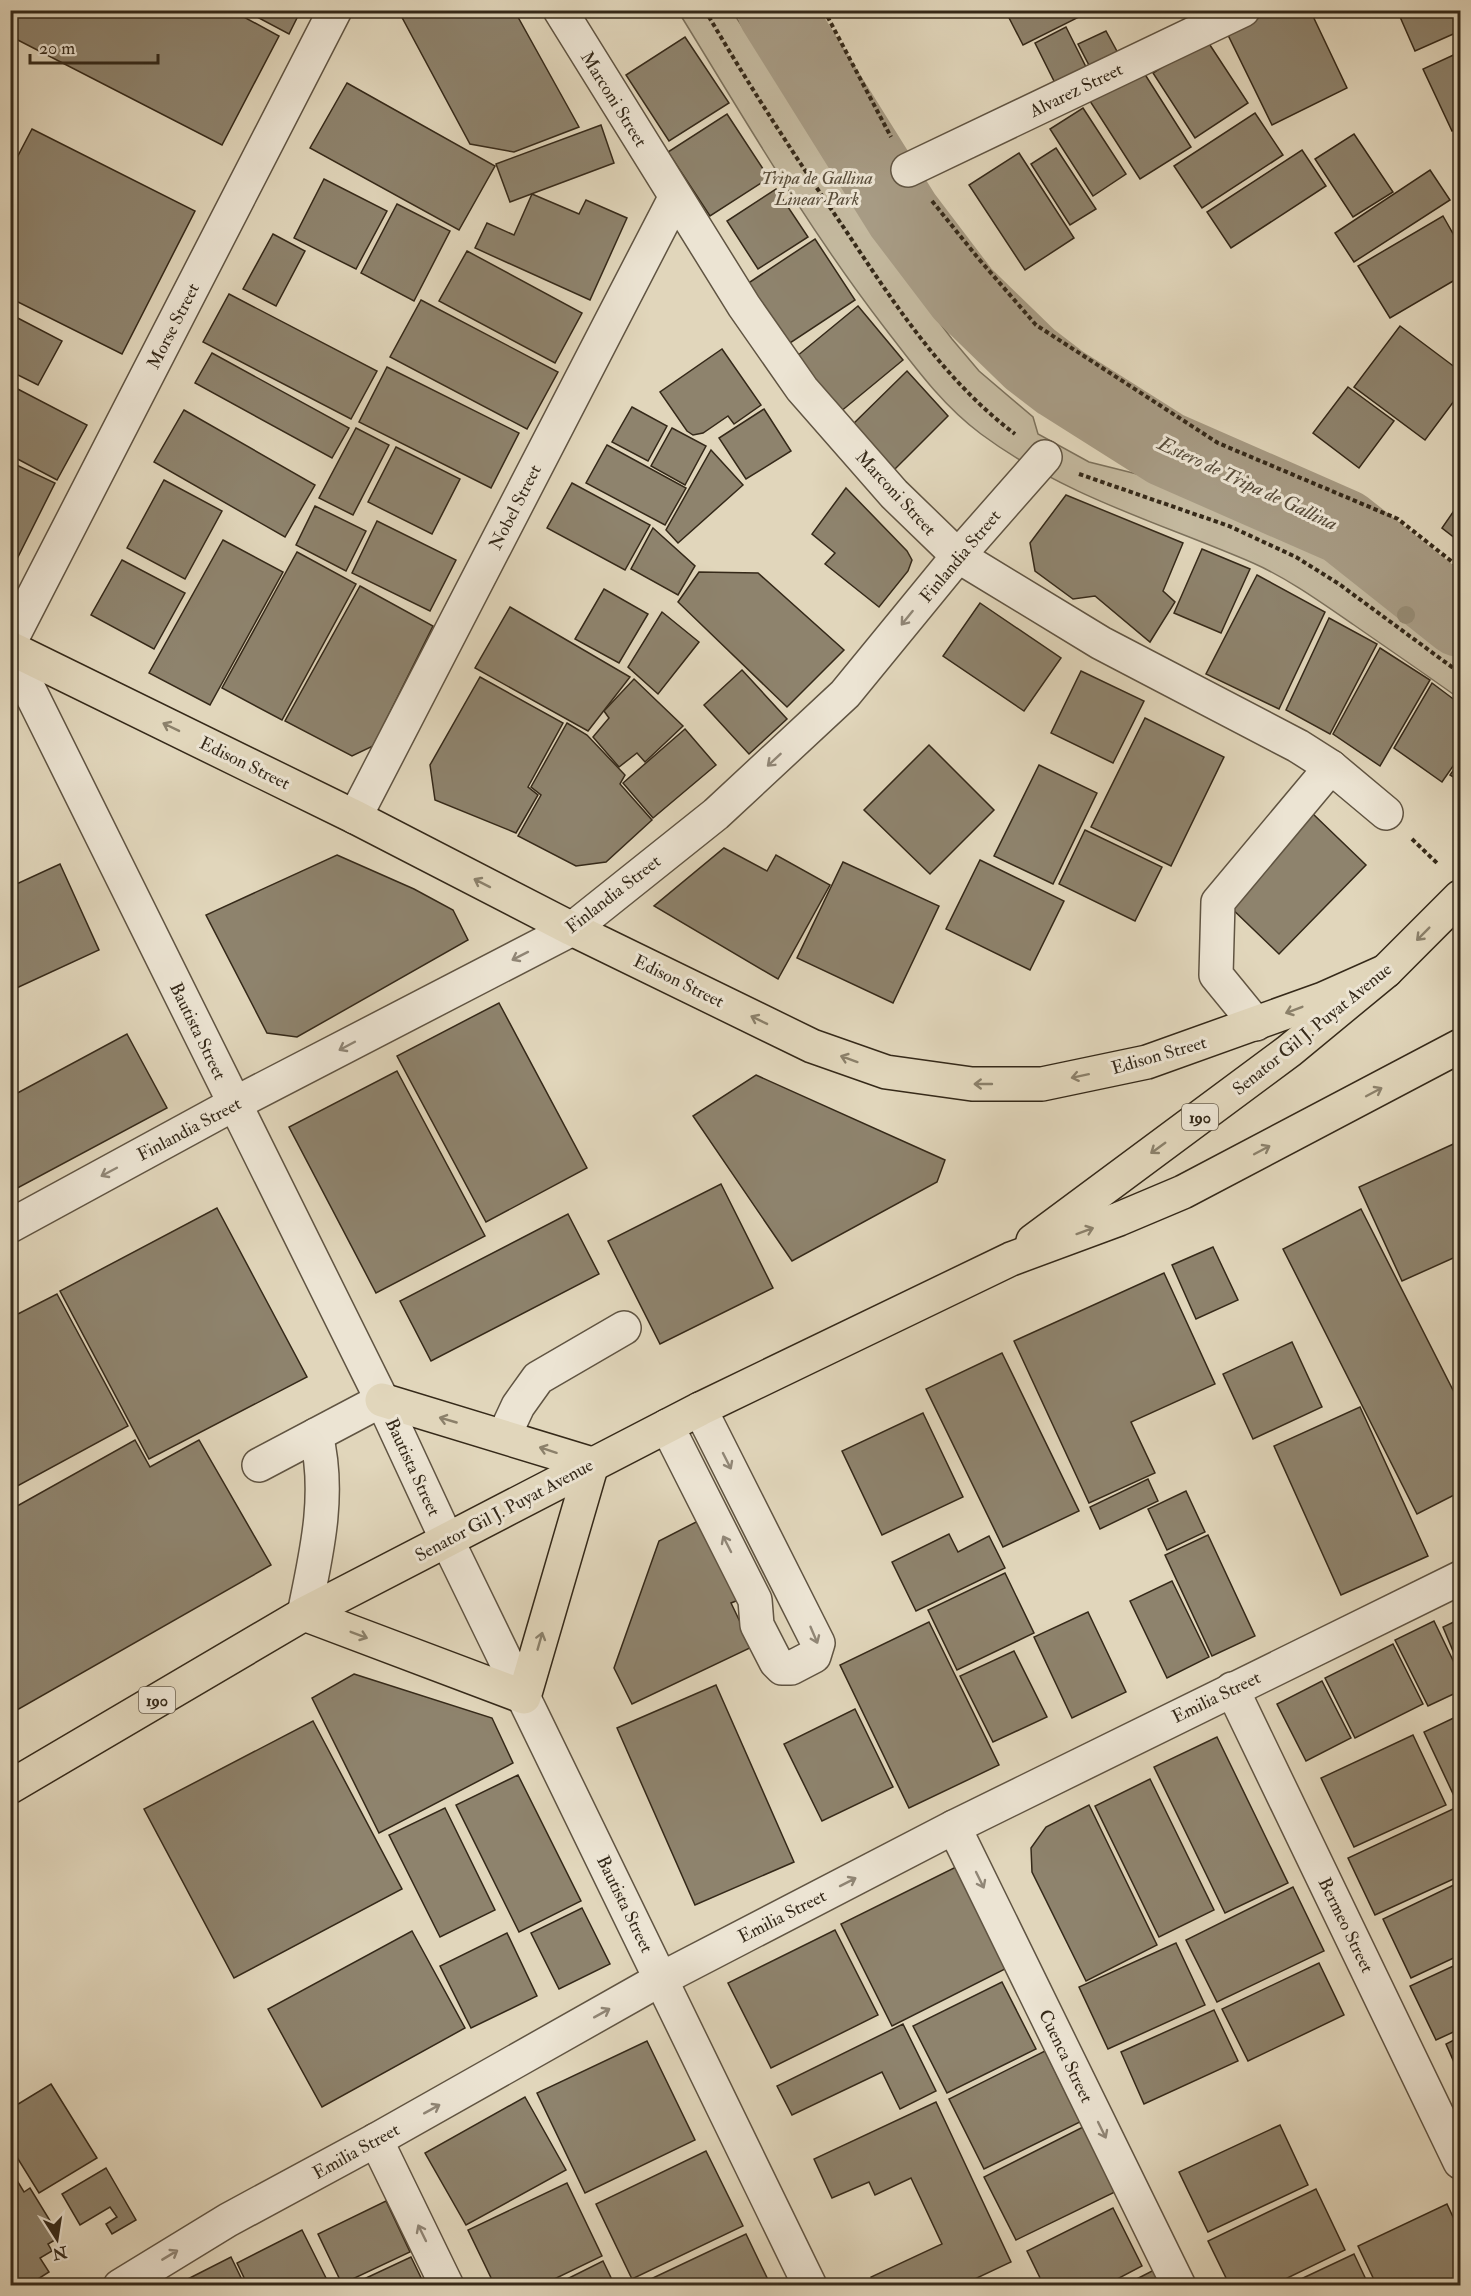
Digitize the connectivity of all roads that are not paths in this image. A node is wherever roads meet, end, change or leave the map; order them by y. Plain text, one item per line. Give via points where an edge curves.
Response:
1 (335, 10) edge
2 (560, 10) edge
3 (1244, 10) edge
4 (908, 170) road end
5 (675, 198) junction
6 (1045, 457) dead end
7 (958, 556) junction
8 (10, 642) edge
9 (10, 649) edge
10 (1331, 767) junction
11 (1386, 813) dead end
12 (356, 817) junction
13 (1461, 897) edge
14 (572, 929) junction
15 (1386, 970) junction
16 (1256, 1024) junction
17 (1461, 1046) edge
18 (234, 1104) junction
19 (10, 1226) edge
20 (1011, 1259) junction
21 (624, 1328) dead end
22 (382, 1400) junction
23 (700, 1409) junction
24 (667, 1426) junction
25 (316, 1435) junction
26 (504, 1436) junction
27 (592, 1464) junction
28 (260, 1465) dead end
29 (447, 1540) junction
30 (1461, 1578) edge
31 (304, 1614) junction
32 (1232, 1689) junction
33 (524, 1697) junction
34 (10, 1787) edge
35 (954, 1827) junction
36 (661, 1979) junction
37 (376, 2140) junction
38 (1461, 2162) edge
39 (120, 2286) edge
40 (447, 2286) edge
41 (810, 2286) edge
42 (1179, 2286) edge

1 - 8 street, Morse Street
2 - 5 street, Marconi Street
3 - 4 street, Alvarez Street
5 - 7 street, Marconi Street via 802,389 894,494
5 - 12 street, Nobel Street
6 - 7 street, Finlandia Street
7 - 10 street, Marconi Street via 1101,643
7 -> 14 street, Finlandia Street via 845,694 716,814
12 -> 9 main road, Edison Street
9 - 18 street, Bautista Street
10 - 11 street, Marconi Street
10 - 16 street via 1218,902 1216,975
14 -> 12 main road, Edison Street
13 -> 15 main road, Senator Gil J. Puyat Avenue / 190
16 -> 14 main road, Edison Street via 1147,1062 1042,1084 936,1081 886,1072 812,1046
14 -> 18 street, Finlandia Street
15 -> 16 main road, Edison Street
15 -> 20 main road, Senator Gil J. Puyat Avenue / 190 via 1289,1051
20 -> 17 main road, Senator Gil J. Puyat Avenue / 190 via 1183,1192
18 -> 19 street, Finlandia Street
18 - 22 street, Bautista Street
20 - 23 main road, Senator Gil J. Puyat Avenue / 190
21 - 26 street via 538,1378 518,1406
22 - 25 street
26 -> 22 main road
22 - 29 street, Bautista Street
23 - 24 main road, Senator Gil J. Puyat Avenue / 190
23 -> 24 street via 818,1643 814,1656 791,1668 782,1668 776,1662 757,1625 755,1600
24 - 27 main road, Senator Gil J. Puyat Avenue / 190
25 - 28 street
25 - 31 street via 320,1452 320,1540
27 -> 26 main road
27 - 29 main road, Senator Gil J. Puyat Avenue / 190
33 -> 27 main road
29 - 31 main road, Senator Gil J. Puyat Avenue / 190
29 - 33 street, Bautista Street
30 - 32 street, Emilia Street
31 -> 33 main road
31 - 34 main road, Senator Gil J. Puyat Avenue / 190
32 - 35 street, Emilia Street
32 - 38 street, Bermeo Street
33 - 36 street, Bautista Street
36 -> 35 street, Emilia Street
35 -> 42 street, Cuenca Street
37 -> 36 street, Emilia Street
36 - 41 street, Bautista Street
39 -> 37 street, Emilia Street via 228,2220
40 -> 37 street

